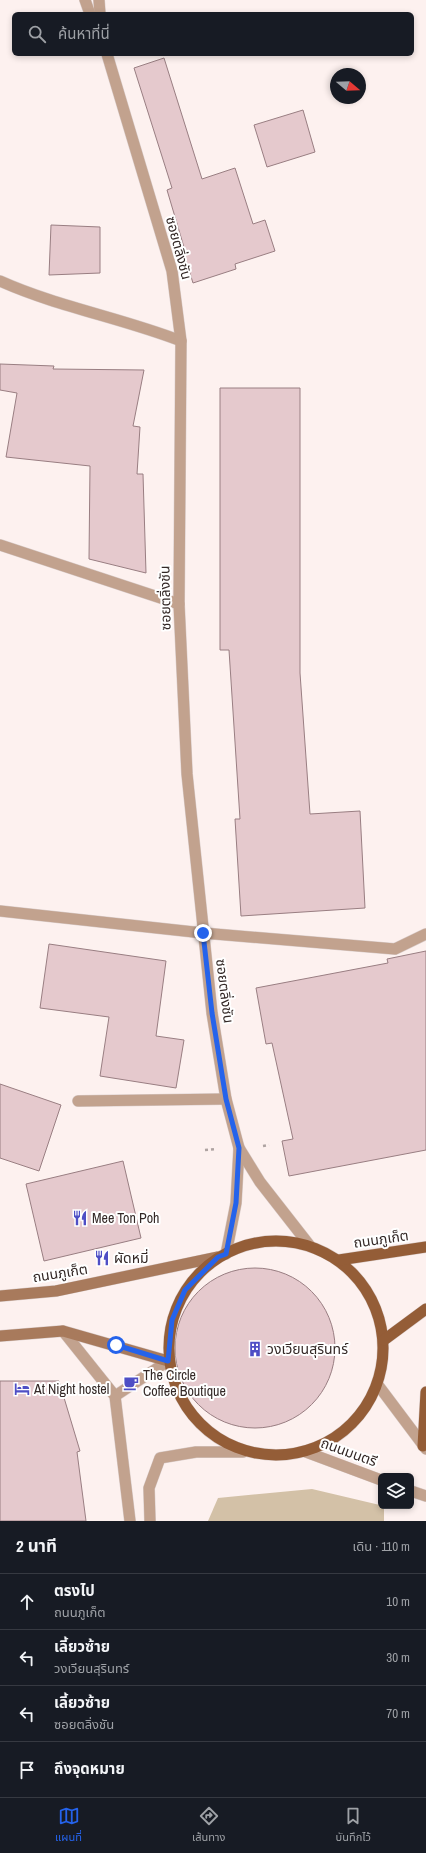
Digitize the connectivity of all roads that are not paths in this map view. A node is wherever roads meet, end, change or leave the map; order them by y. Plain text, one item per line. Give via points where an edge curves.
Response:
1 (85, 0) edge
2 (99, 0) edge
3 (89, 12) edge
4 (100, 12) edge
5 (108, 56) edge
6 (0, 281) edge
7 (181, 341) junction
8 (0, 545) edge
9 (179, 604) junction
10 (0, 911) edge
11 (203, 933) junction
12 (426, 934) edge
13 (226, 1099) junction
14 (78, 1101) dead end
15 (239, 1148) junction
16 (310, 1246) junction
17 (426, 1247) edge
18 (222, 1255) junction
19 (340, 1260) junction
20 (0, 1296) edge
21 (426, 1309) edge
22 (64, 1331) junction
23 (0, 1336) edge
24 (384, 1340) junction
25 (168, 1361) junction
26 (378, 1385) junction
27 (426, 1392) edge
28 (115, 1396) junction
29 (424, 1447) edge
30 (244, 1452) junction
31 (306, 1452) junction
32 (378, 1479) edge
33 (414, 1492) edge
34 (426, 1496) edge
35 (130, 1521) edge
36 (150, 1521) edge

1 - 3 street
2 - 4 street
5 - 7 street, ซอยตลิ่งชัน via 172,271
6 - 7 street via 25,292 156,331
7 - 9 street, ซอยตลิ่งชัน
8 - 9 street
9 - 11 street, ซอยตลิ่งชัน via 187,774
10 - 11 street
11 - 12 street via 395,949
11 - 13 street, ซอยตลิ่งชัน via 212,1013
13 - 14 street
13 - 15 street, ซอยตลิ่งชัน
15 - 16 street, ซอยตลิ่งชัน via 260,1182
15 - 18 street, ซอยตลิ่งชัน via 236,1203
16 - 18 main road via 304,1243 257,1241
16 - 19 main road
17 - 19 main road, ถนนภูเก็ต
18 - 20 main road, ถนนภูเก็ต via 56,1291
18 - 25 main road via 185,1290 172,1320
19 - 24 main road via 371,1297
21 - 24 main road
22 - 23 main road
22 - 25 main road
22 - 28 street
24 - 26 main road
25 - 28 street
25 - 30 main road via 182,1403 211,1436
26 - 29 street
26 - 31 main road via 358,1418 329,1443
27 - 29 main road
28 - 35 street
30 - 31 main road via 294,1456
30 - 36 street via 196,1452 160,1458 149,1488
31 - 32 street, ถนนมนตรี
33 - 34 street

